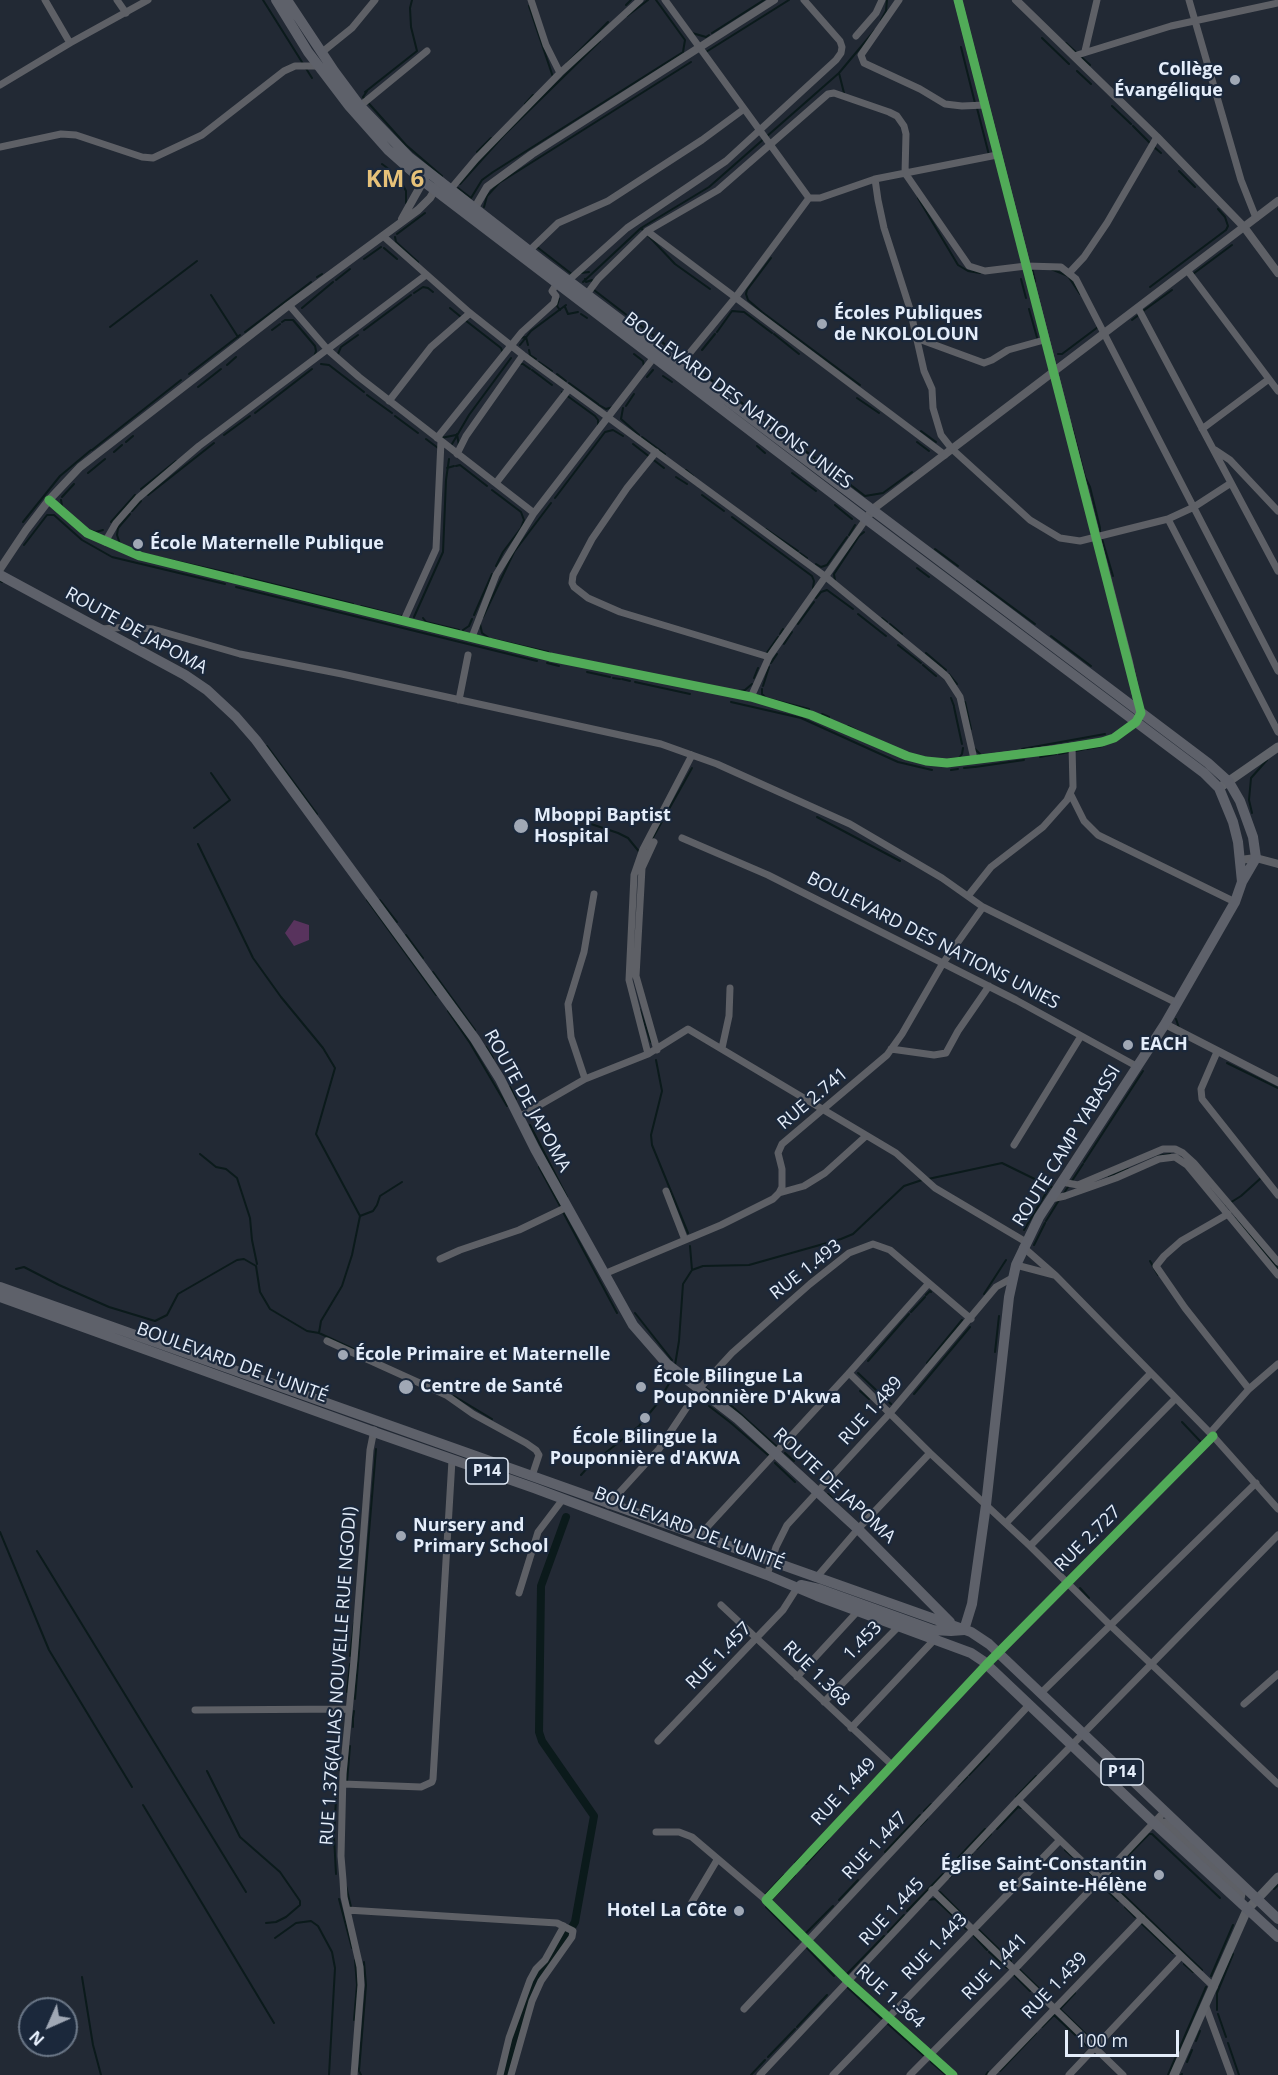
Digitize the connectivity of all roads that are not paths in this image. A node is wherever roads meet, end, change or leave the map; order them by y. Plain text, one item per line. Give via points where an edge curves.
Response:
1 (45, 0) edge
2 (117, 0) edge
3 (148, 0) edge
4 (276, 0) edge
5 (287, 0) edge
6 (375, 0) edge
7 (531, 0) edge
8 (640, 0) edge
9 (665, 0) edge
10 (774, 0) edge
11 (804, 0) edge
12 (882, 0) edge
13 (899, 0) edge
14 (958, 0) edge
15 (1016, 0) edge
16 (1097, 0) edge
17 (1190, 0) edge
18 (1278, 3) edge
19 (126, 14) junction
20 (1194, 21) junction
21 (856, 36) dead end
22 (70, 43) junction
23 (699, 48) junction
24 (427, 51) dead end
25 (1084, 51) junction
26 (321, 53) junction
27 (1074, 56) junction
28 (318, 66) junction
29 (560, 74) junction
30 (0, 85) edge
31 (985, 105) junction
32 (360, 106) junction
33 (744, 109) junction
34 (760, 131) junction
35 (1157, 137) junction
36 (770, 144) junction
37 (0, 147) edge
38 (997, 155) junction
39 (905, 172) junction
40 (426, 178) junction
41 (875, 179) junction
42 (437, 186) junction
43 (447, 194) junction
44 (809, 198) junction
45 (1278, 201) edge
46 (472, 213) junction
47 (1256, 218) junction
48 (400, 222) junction
49 (1244, 227) junction
50 (647, 231) junction
51 (383, 236) junction
52 (530, 250) junction
53 (1026, 266) junction
54 (1187, 270) junction
55 (1071, 272) junction
56 (1278, 273) edge
57 (426, 275) junction
58 (569, 280) junction
59 (557, 283) junction
60 (587, 294) junction
61 (735, 298) junction
62 (289, 305) junction
63 (1138, 308) junction
64 (470, 313) junction
65 (1104, 333) junction
66 (916, 338) junction
67 (1044, 340) junction
68 (511, 345) junction
69 (328, 350) junction
70 (523, 354) junction
71 (657, 354) junction
72 (677, 368) junction
73 (1053, 372) junction
74 (1269, 379) junction
75 (569, 388) junction
76 (1278, 391) edge
77 (389, 401) junction
78 (609, 418) junction
79 (1202, 429) junction
80 (439, 440) junction
81 (1213, 449) junction
82 (656, 452) junction
83 (948, 452) junction
84 (457, 454) junction
85 (496, 483) junction
86 (1231, 483) junction
87 (49, 500) junction
88 (1194, 507) junction
89 (873, 509) junction
90 (1278, 511) edge
91 (534, 513) junction
92 (866, 519) junction
93 (1168, 519) junction
94 (1097, 537) junction
95 (105, 542) junction
96 (0, 569) edge
97 (1278, 571) edge
98 (0, 574) edge
99 (826, 577) junction
100 (404, 620) junction
101 (102, 629) junction
102 (472, 636) junction
103 (468, 655) dead end
104 (769, 657) junction
105 (1278, 670) edge
106 (1083, 675) junction
107 (751, 697) junction
108 (459, 700) junction
109 (1139, 717) junction
110 (1278, 732) edge
111 (1072, 746) junction
112 (1278, 747) edge
113 (692, 755) junction
114 (974, 759) junction
115 (1229, 782) junction
116 (1219, 789) junction
117 (1071, 795) junction
118 (681, 838) dead end
119 (654, 842) dead end
120 (1256, 858) junction
121 (1240, 860) junction
122 (1278, 864) edge
123 (1242, 882) junction
124 (594, 894) dead end
125 (968, 896) junction
126 (1235, 902) junction
127 (982, 907) junction
128 (943, 963) junction
129 (989, 986) junction
130 (730, 988) dead end
131 (1178, 1003) junction
132 (1165, 1024) junction
133 (1081, 1036) junction
134 (722, 1048) junction
135 (891, 1049) junction
136 (657, 1050) junction
137 (1216, 1052) junction
138 (648, 1054) junction
139 (1138, 1066) junction
140 (585, 1079) junction
141 (1278, 1082) edge
142 (822, 1111) junction
143 (519, 1117) junction
144 (866, 1136) junction
145 (1014, 1145) dead end
146 (1057, 1190) junction
147 (666, 1191) dead end
148 (779, 1193) junction
149 (1278, 1195) edge
150 (567, 1207) junction
151 (1228, 1214) junction
152 (685, 1240) junction
153 (1025, 1245) junction
154 (440, 1259) dead end
155 (1278, 1262) edge
156 (1016, 1265) junction
157 (604, 1274) junction
158 (1278, 1275) edge
159 (1056, 1276) junction
160 (1012, 1278) junction
161 (929, 1283) junction
162 (0, 1287) edge
163 (0, 1297) edge
164 (971, 1319) junction
165 (327, 1341) dead end
166 (1278, 1364) edge
167 (849, 1373) junction
168 (1150, 1374) junction
169 (699, 1389) junction
170 (1249, 1389) junction
171 (1175, 1399) junction
172 (890, 1413) junction
173 (377, 1421) junction
174 (374, 1432) junction
175 (1211, 1435) junction
176 (930, 1453) junction
177 (776, 1454) junction
178 (452, 1460) junction
179 (532, 1476) junction
180 (1256, 1483) junction
181 (818, 1492) junction
182 (563, 1499) junction
183 (609, 1502) junction
184 (986, 1505) junction
185 (1278, 1509) edge
186 (604, 1514) junction
187 (1006, 1523) junction
188 (858, 1529) junction
189 (1278, 1535) edge
190 (699, 1536) junction
191 (1030, 1546) junction
192 (771, 1562) junction
193 (766, 1575) junction
194 (816, 1578) junction
195 (1068, 1583) junction
196 (797, 1588) junction
197 (519, 1593) dead end
198 (721, 1605) dead end
199 (858, 1612) junction
200 (952, 1624) junction
201 (1110, 1624) junction
202 (898, 1627) junction
203 (964, 1630) junction
204 (756, 1638) junction
205 (934, 1640) junction
206 (999, 1653) junction
207 (1151, 1664) junction
208 (986, 1665) junction
209 (1278, 1674) edge
210 (797, 1677) junction
211 (1041, 1694) junction
212 (824, 1702) junction
213 (1029, 1704) junction
214 (1244, 1704) dead end
215 (349, 1709) junction
216 (195, 1710) dead end
217 (851, 1728) junction
218 (1082, 1734) junction
219 (658, 1741) dead end
220 (1072, 1745) junction
221 (892, 1765) junction
222 (343, 1784) junction
223 (1278, 1784) edge
224 (1018, 1800) junction
225 (1159, 1819) junction
226 (656, 1833) dead end
227 (1060, 1840) junction
228 (717, 1860) junction
229 (1278, 1877) edge
230 (1100, 1878) junction
231 (932, 1890) junction
232 (1256, 1899) junction
233 (766, 1900) junction
234 (692, 1902) dead end
235 (347, 1910) junction
236 (1247, 1910) junction
237 (1142, 1918) junction
238 (1278, 1919) edge
239 (568, 1928) junction
240 (973, 1929) junction
241 (1278, 1937) edge
242 (808, 1940) junction
243 (1181, 1956) junction
244 (1015, 1969) junction
245 (848, 1982) junction
246 (1214, 1987) junction
247 (1055, 2007) junction
248 (1206, 2007) junction
249 (744, 2009) dead end
250 (887, 2018) junction
251 (1095, 2048) junction
252 (930, 2055) junction
253 (354, 2075) edge
254 (500, 2075) edge
255 (511, 2075) edge
256 (760, 2075) edge
257 (833, 2075) edge
258 (910, 2075) edge
259 (952, 2075) edge
260 (991, 2075) edge
261 (1069, 2075) edge
262 (1123, 2075) edge
263 (1174, 2075) edge
264 (1231, 2075) edge

1 - 22 street
2 - 19 street
3 - 19 street
4 - 28 main road, BOULEVARD DES NATIONS UNIES
5 - 26 main road, BOULEVARD DES NATIONS UNIES
6 - 26 street via 352,28
7 - 29 street
8 - 29 street
9 - 23 street
10 - 23 street
11 - 34 street via 840,41 841,53
12 - 21 street
13 - 31 street via 861,55 864,63 945,104
14 - 31 street
15 - 27 street
16 - 25 street
17 - 20 street
18 - 20 street
19 - 22 street
20 - 25 street
20 - 47 street
22 - 30 street
23 - 33 street
23 - 46 street via 495,180 480,196
24 - 32 street
25 - 27 street
26 - 32 main road, BOULEVARD DES NATIONS UNIES
27 - 35 street
28 - 37 street via 295,66 284,71 202,135 153,158 76,135 60,134
28 - 40 main road, BOULEVARD DES NATIONS UNIES via 368,129
29 - 43 street
31 - 38 street
32 - 40 main road, BOULEVARD DES NATIONS UNIES
33 - 34 street
33 - 52 street via 608,201 558,223
34 - 36 street
34 - 58 street via 706,176 627,228
35 - 49 street
35 - 55 street via 1107,223
36 - 39 street via 826,95 834,93 889,112 901,121 906,134
36 - 44 street
36 - 50 street via 718,190
38 - 39 street
38 - 53 street
39 - 41 street
39 - 53 street via 969,266 985,271
40 - 42 main road, BOULEVARD DES NATIONS UNIES
40 - 48 street
41 - 44 street via 820,198
41 - 66 street via 884,228
42 - 43 main road, BOULEVARD DES NATIONS UNIES
42 - 48 street via 423,206
43 - 46 main road, BOULEVARD DES NATIONS UNIES
44 - 61 street
45 - 47 street
46 - 52 main road, BOULEVARD DES NATIONS UNIES
46 - 59 main road, BOULEVARD DES NATIONS UNIES
47 - 49 street
48 - 51 street
49 - 54 street
49 - 56 street
50 - 60 street
50 - 61 street
51 - 57 street
51 - 62 street
52 - 58 main road, BOULEVARD DES NATIONS UNIES
53 - 55 street via 1062,267
53 - 67 street
54 - 63 street
54 - 74 street
55 - 65 street
57 - 64 street
57 - 69 street
58 - 60 main road, BOULEVARD DES NATIONS UNIES
59 - 68 street via 552,291 556,296 554,303
59 - 71 main road, BOULEVARD DES NATIONS UNIES
60 - 71 main road, BOULEVARD DES NATIONS UNIES
61 - 72 street
61 - 83 street
62 - 69 street
62 - 87 street via 93,455
63 - 65 street
63 - 79 street
64 - 68 street
64 - 77 street via 431,347
65 - 73 street
65 - 88 street
66 - 67 street via 984,363 1008,350
66 - 83 street via 932,389 936,423
67 - 73 street
68 - 70 street
68 - 80 street
69 - 77 street
69 - 95 street via 150,486 126,510
70 - 75 street
70 - 84 street
71 - 72 main road, BOULEVARD DES NATIONS UNIES
71 - 78 street
72 - 89 main road, BOULEVARD DES NATIONS UNIES
72 - 92 main road, BOULEVARD DES NATIONS UNIES
73 - 83 street
73 - 94 street
74 - 76 street
74 - 79 street
75 - 78 street
75 - 85 street
77 - 80 street
78 - 82 street
78 - 91 street
79 - 81 street
80 - 84 street
80 - 100 street via 436,549
81 - 86 street
81 - 90 street via 1230,460
82 - 99 street
82 - 104 street via 592,540 573,575 574,587 620,612
83 - 89 street
83 - 94 street via 1039,527 1066,540
84 - 85 street
85 - 91 street
86 - 88 street
86 - 97 street
87 - 95 street via 81,528
87 - 96 street
88 - 93 street
88 - 105 street
89 - 92 street
89 - 106 main road, BOULEVARD DES NATIONS UNIES
91 - 102 street via 496,575
92 - 99 street
92 - 106 main road, BOULEVARD DES NATIONS UNIES
93 - 94 street
93 - 110 street
94 - 109 street
95 - 100 street via 140,556
98 - 101 main road, ROUTE DE JAPOMA
99 - 104 street
99 - 114 street via 947,677 960,697
100 - 102 street
101 - 108 street via 153,629 240,654
101 - 143 main road, ROUTE DE JAPOMA via 207,690 256,740 464,1023
102 - 107 street via 599,668
103 - 108 street
104 - 107 street
106 - 109 main road, BOULEVARD DES NATIONS UNIES
107 - 114 street via 811,715 907,756 937,763
108 - 113 street via 639,739
109 - 111 street via 1114,738
109 - 115 main road, BOULEVARD DES NATIONS UNIES
109 - 116 main road, BOULEVARD DES NATIONS UNIES
111 - 114 street
111 - 117 street
112 - 115 main road
113 - 125 street via 850,824
113 - 138 street via 634,875 629,980
115 - 116 main road
115 - 120 main road via 1248,822
116 - 121 main road via 1233,822
117 - 125 street via 1043,827 991,867
117 - 126 street via 1084,820 1098,835
118 - 128 street, BOULEVARD DES NATIONS UNIES via 768,875
119 - 136 street via 642,868 636,976
120 - 121 street
120 - 122 street
120 - 123 main road
121 - 123 main road
123 - 126 main road, ROUTE CAMP YABASSI
124 - 140 street via 584,952 568,1004 571,1037
125 - 127 street
126 - 131 main road, ROUTE CAMP YABASSI
127 - 128 street, RUE 2.741
127 - 131 street
128 - 129 street, BOULEVARD DES NATIONS UNIES
128 - 135 street, RUE 2.741
129 - 133 street, BOULEVARD DES NATIONS UNIES
129 - 135 street via 946,1053
130 - 134 street
131 - 132 main road, ROUTE CAMP YABASSI
132 - 137 street
132 - 139 main road, ROUTE CAMP YABASSI
133 - 139 street, BOULEVARD DES NATIONS UNIES
133 - 145 street
134 - 136 street via 688,1029
134 - 142 street
135 - 142 street, RUE 2.741
136 - 138 street
137 - 141 street
137 - 149 street via 1201,1089 1202,1099
138 - 140 street
139 - 146 main road, ROUTE CAMP YABASSI
140 - 143 street
142 - 144 street
142 - 148 street, RUE 2.741 via 779,1148 783,1179
143 - 150 main road, ROUTE DE JAPOMA
144 - 148 street via 825,1173 804,1186
144 - 153 street via 896,1153 939,1190
146 - 151 street via 1065,1196 1159,1159 1175,1157 1187,1165
146 - 153 main road, ROUTE CAMP YABASSI
146 - 155 street via 1163,1149 1175,1149 1194,1163
147 - 152 street
148 - 152 street via 752,1211
150 - 154 street via 519,1230
150 - 157 main road, ROUTE DE JAPOMA
151 - 158 street
151 - 170 street via 1181,1241 1156,1266
152 - 157 street
153 - 156 main road, ROUTE CAMP YABASSI
153 - 159 street
156 - 159 street
156 - 160 main road, ROUTE CAMP YABASSI
157 - 169 main road, ROUTE DE JAPOMA via 633,1325 650,1346 667,1365
159 - 168 street
160 - 164 street, RUE 1.489 via 996,1287
160 - 184 main road, ROUTE CAMP YABASSI
161 - 164 street, RUE 1.493
161 - 167 street
161 - 169 street, RUE 1.493 via 890,1250 866,1245 849,1253 759,1328
162 - 173 main road, BOULEVARD DE L'UNITÉ / P14
163 - 174 main road, BOULEVARD DE L'UNITÉ / P14
164 - 172 street, RUE 1.489
165 - 179 street via 446,1395 526,1443 538,1455
166 - 170 street, RUE 2.727
167 - 172 street
167 - 177 street
168 - 171 street
168 - 187 street
169 - 177 main road, ROUTE DE JAPOMA
169 - 183 street, RUE 1.493 via 659,1449
170 - 175 street, RUE 2.727
171 - 175 street
171 - 191 street
172 - 176 street
172 - 181 street, RUE 1.489
173 - 174 street, RUE 1.376(ALIAS NOUVELLE RUE NGODI)
173 - 179 main road, BOULEVARD DE L'UNITÉ / P14
174 - 178 main road, BOULEVARD DE L'UNITÉ / P14
174 - 215 street, RUE 1.376(ALIAS NOUVELLE RUE NGODI)
175 - 180 street
175 - 195 street, RUE 2.727
176 - 184 street
176 - 188 street
177 - 181 main road, ROUTE DE JAPOMA
177 - 190 street
178 - 182 main road, BOULEVARD DE L'UNITÉ / P14
178 - 222 street via 432,1782 421,1787
179 - 183 main road, BOULEVARD DE L'UNITÉ / P14
180 - 185 street
180 - 201 street
181 - 188 main road, ROUTE DE JAPOMA
181 - 192 street, RUE 1.489 via 787,1525
182 - 186 main road, BOULEVARD DE L'UNITÉ / P14
182 - 197 street via 538,1532
183 - 186 street
183 - 190 main road, BOULEVARD DE L'UNITÉ / P14
184 - 187 street
184 - 203 main road, ROUTE CAMP YABASSI via 972,1604
186 - 193 main road, BOULEVARD DE L'UNITÉ / P14
187 - 191 street
188 - 194 street
188 - 200 main road, ROUTE DE JAPOMA
189 - 207 street, RUE 1.445
190 - 192 main road, BOULEVARD DE L'UNITÉ / P14
191 - 195 street
192 - 193 street, RUE 1.489
192 - 194 main road, BOULEVARD DE L'UNITÉ / P14
193 - 196 main road, BOULEVARD DE L'UNITÉ / P14
194 - 200 main road, BOULEVARD DE L'UNITÉ / P14
195 - 201 street
195 - 206 street, RUE 2.727
196 - 199 main road, BOULEVARD DE L'UNITÉ / P14
196 - 203 main road via 806,1585 819,1589 933,1630
196 - 204 street, RUE 1.457 via 783,1610
198 - 204 street, RUE 1.368
199 - 202 main road, BOULEVARD DE L'UNITÉ / P14
199 - 210 street
200 - 203 main road, BOULEVARD DE L'UNITÉ / P14
201 - 207 street
201 - 211 street
202 - 205 main road, BOULEVARD DE L'UNITÉ / P14
202 - 212 street, 1.453
203 - 206 main road, BOULEVARD DE L'UNITÉ / P14
204 - 210 street, RUE 1.368
204 - 219 street, RUE 1.457
205 - 208 main road, BOULEVARD DE L'UNITÉ / P14 via 971,1653
205 - 217 street
206 - 208 street, RUE 2.727
206 - 211 main road, BOULEVARD DE L'UNITÉ / P14
207 - 218 street, RUE 1.445
207 - 223 street
208 - 213 main road, BOULEVARD DE L'UNITÉ / P14
208 - 221 street, RUE 1.449
209 - 214 street
210 - 212 street, RUE 1.368
211 - 218 main road, BOULEVARD DE L'UNITÉ / P14
212 - 217 street, RUE 1.368
213 - 220 main road, BOULEVARD DE L'UNITÉ / P14
213 - 242 street, RUE 1.447
215 - 216 street
215 - 222 street, RUE 1.376(ALIAS NOUVELLE RUE NGODI)
217 - 221 street, RUE 1.368
218 - 220 street, RUE 1.445
218 - 225 main road, BOULEVARD DE L'UNITÉ / P14
220 - 224 street, RUE 1.445
220 - 225 main road, BOULEVARD DE L'UNITÉ / P14
221 - 233 street, RUE 1.449
222 - 235 street, RUE 1.376(ALIAS NOUVELLE RUE NGODI) via 341,1856
224 - 227 street
224 - 231 street, RUE 1.445
225 - 225 street via 1161,1826 1242,1899 1242,1894
225 - 230 street, RUE 1.441
225 - 232 main road, BOULEVARD DE L'UNITÉ / P14
225 - 236 main road, BOULEVARD DE L'UNITÉ / P14
226 - 228 street via 683,1833
227 - 230 street
227 - 240 street, RUE 1.443
228 - 233 street
228 - 234 street
229 - 232 main road
230 - 237 street
230 - 244 street, RUE 1.441
231 - 240 street
231 - 245 street, RUE 1.445
232 - 236 main road
232 - 238 main road, BOULEVARD DE L'UNITÉ / P14
233 - 242 street
235 - 239 street via 500,1918 557,1923
235 - 253 street, RUE 1.376(ALIAS NOUVELLE RUE NGODI) via 361,1985
236 - 241 main road, BOULEVARD DE L'UNITÉ / P14
236 - 246 main road
237 - 243 street
237 - 247 street, RUE 1.439
239 - 254 street via 530,1980
239 - 255 street via 572,1937 532,2001
240 - 244 street
240 - 250 street, RUE 1.443
242 - 245 street, RUE 1.364
242 - 249 street, RUE 1.447
243 - 246 street
243 - 251 street
244 - 247 street
244 - 252 street, RUE 1.441
245 - 250 street, RUE 1.364
245 - 256 street, RUE 1.445
246 - 248 main road
247 - 251 street
247 - 260 street, RUE 1.439
248 - 263 main road
248 - 264 street
250 - 252 street, RUE 1.364
250 - 257 street, RUE 1.443
251 - 261 street
251 - 262 street
252 - 258 street, RUE 1.441
252 - 259 street, RUE 1.364

